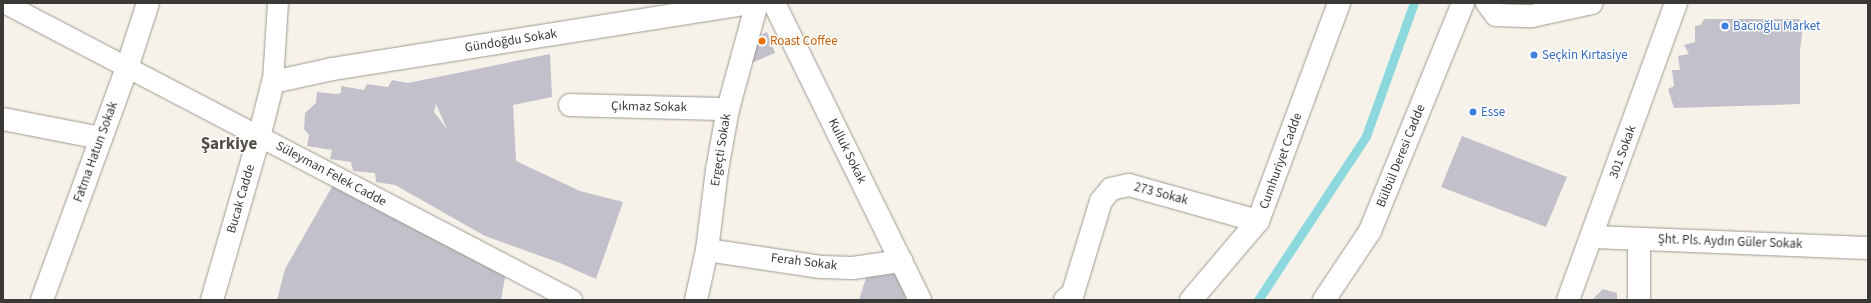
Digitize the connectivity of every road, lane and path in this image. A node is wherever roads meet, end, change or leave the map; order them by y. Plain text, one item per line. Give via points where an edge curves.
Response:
1 (4, 3) edge
2 (148, 3) edge
3 (278, 3) edge
4 (750, 3) edge
5 (757, 3) edge
6 (774, 3) edge
7 (1339, 3) edge
8 (1463, 3) edge
9 (1487, 3) edge
10 (1592, 3) edge
11 (1676, 3) edge
12 (127, 68) junction
13 (273, 82) junction
14 (570, 105) dead end
15 (728, 109) junction
16 (3, 119) edge
17 (259, 137) junction
18 (101, 138) junction
19 (1258, 221) junction
20 (1593, 237) junction
21 (1639, 239) junction
22 (1868, 248) edge
23 (707, 250) junction
24 (901, 261) junction
25 (42, 300) edge
26 (212, 300) edge
27 (572, 300) edge
28 (696, 300) edge
29 (920, 300) edge
30 (1064, 300) edge
31 (1191, 300) edge
32 (1324, 300) edge
33 (1568, 300) edge
34 (1639, 300) edge

1 - 12 street, Süleyman Felek Cadde
2 - 12 street, Fatma Hatun Sokak
3 - 13 street, Bucak Cadde
4 - 13 street, Gündoğdu Sokak via 333,69
5 - 15 street, Ergeçti Sokak
6 - 24 street, Kulluk Sokak
7 - 19 street, Cumhuriyet Cadde
8 - 32 street, Bülbül Deresi Cadde via 1370,231
9 - 10 street via 1496,15 1532,16
11 - 20 street, 301 Sokak
12 - 17 street, Süleyman Felek Cadde
12 - 18 street, Fatma Hatun Sokak
13 - 17 street, Bucak Cadde
14 - 15 street, Çıkmaz Sokak
15 - 23 street, Ergeçti Sokak via 716,170
16 - 18 street
17 - 26 street, Bucak Cadde
17 - 27 street, Süleyman Felek Cadde
18 - 25 street, Fatma Hatun Sokak
19 - 30 street, 273 Sokak via 1129,185 1111,189 1101,201 1073,293
19 - 31 street, Cumhuriyet Cadde
20 - 21 street, Şht. Pls. Aydın Güler Sokak
20 - 33 street, 301 Sokak
21 - 22 street, Şht. Pls. Aydın Güler Sokak
21 - 34 street
23 - 24 street, Ferah Sokak via 821,267 853,268
23 - 28 street, Ergeçti Sokak
24 - 29 street, Kulluk Sokak

